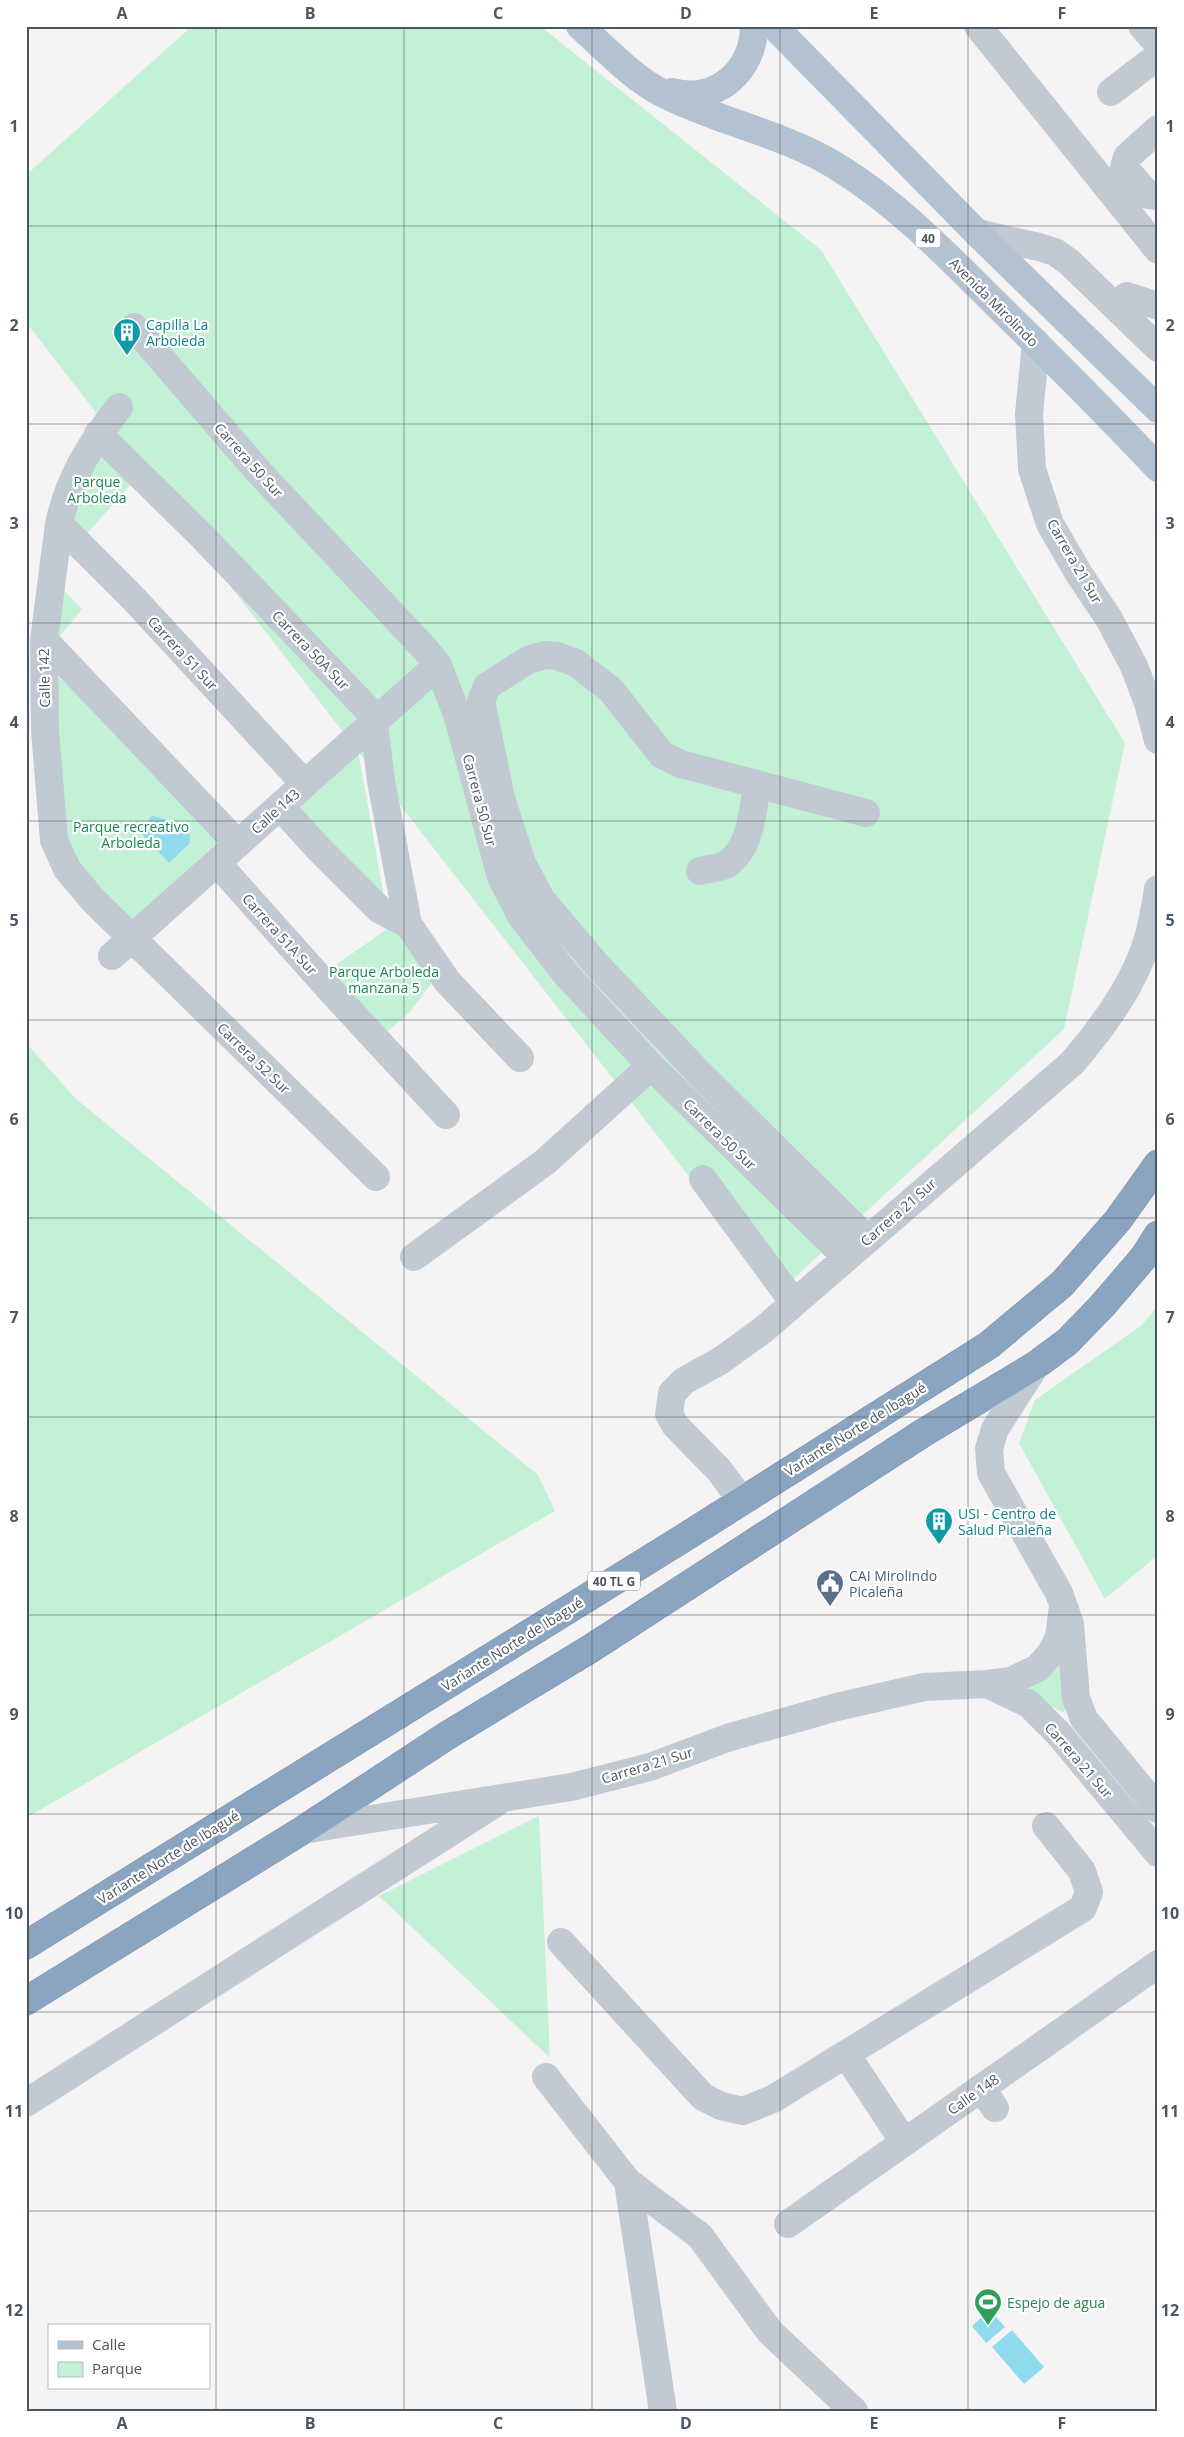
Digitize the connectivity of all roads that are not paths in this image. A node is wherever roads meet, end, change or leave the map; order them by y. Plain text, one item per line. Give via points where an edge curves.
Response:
1 (580, 26) edge
2 (754, 26) edge
3 (774, 26) edge
4 (978, 26) edge
5 (1142, 26) edge
6 (1158, 44) edge
7 (1158, 56) edge
8 (645, 82) junction
9 (1112, 92) dead end
10 (1158, 129) edge
11 (1158, 194) edge
12 (978, 233) junction
13 (1158, 250) edge
14 (1126, 296) dead end
15 (1158, 306) edge
16 (134, 327) dead end
17 (1036, 344) junction
18 (1158, 348) edge
19 (119, 407) dead end
20 (1158, 409) edge
21 (98, 434) junction
22 (1158, 468) edge
23 (59, 524) junction
24 (44, 640) junction
25 (438, 665) junction
26 (376, 721) junction
27 (1158, 740) edge
28 (305, 784) junction
29 (757, 784) junction
30 (280, 806) junction
31 (866, 813) dead end
32 (238, 844) junction
33 (217, 863) junction
34 (700, 871) dead end
35 (1158, 889) edge
36 (408, 924) junction
37 (132, 938) junction
38 (112, 956) dead end
39 (520, 1058) dead end
40 (651, 1066) junction
41 (446, 1115) dead end
42 (1158, 1164) edge
43 (376, 1176) dead end
44 (703, 1179) dead end
45 (1158, 1236) edge
46 (868, 1239) junction
47 (414, 1257) dead end
48 (846, 1257) junction
49 (794, 1303) junction
50 (1036, 1364) junction
51 (742, 1501) junction
52 (1063, 1606) junction
53 (987, 1684) junction
54 (1084, 1719) junction
55 (1058, 1733) junction
56 (506, 1797) junction
57 (1158, 1809) edge
58 (1046, 1826) dead end
59 (303, 1830) junction
60 (1158, 1854) edge
61 (561, 1942) dead end
62 (26, 1945) edge
63 (1158, 1964) edge
64 (26, 2001) edge
65 (846, 2054) junction
66 (546, 2076) dead end
67 (26, 2103) edge
68 (904, 2142) junction
69 (628, 2182) junction
70 (788, 2224) dead end
71 (664, 2411) edge
72 (854, 2411) edge

1 - 8 main road, Avenida Mirolindo / 40
2 - 8 main road via 746,64 716,90 689,95
3 - 12 main road
4 - 13 street
5 - 6 street
7 - 9 street
8 - 17 main road, Avenida Mirolindo / 40 via 684,104 796,146 869,188 938,247
10 - 11 street via 1127,157 1124,167 1148,195
12 - 18 street via 1055,252
12 - 20 main road
14 - 15 street
16 - 25 street, Carrera 50 Sur via 258,471
17 - 22 main road, Avenida Mirolindo / 40
17 - 27 street, Carrera 21 Sur via 1029,414 1032,469 1050,524 1134,666
19 - 21 street, Calle 142
21 - 23 street, Calle 142 via 74,477
21 - 26 street, Carrera 50A Sur via 201,534
23 - 24 street, Calle 142
23 - 28 street, Carrera 51 Sur via 133,598
24 - 32 street
24 - 37 street, Calle 142 via 45,731 54,840 72,875
25 - 26 street, Calle 143
25 - 40 street, Carrera 50 Sur via 458,717 501,876 521,916 565,972
26 - 28 street, Calle 143
26 - 36 street via 381,781
28 - 30 street, Calle 143
29 - 31 street
29 - 34 street via 751,823 740,850 726,864
29 - 46 street via 681,764 662,755 611,690 576,663 557,656 545,655 528,660 487,686 481,701 502,798 522,862 541,899 596,964 698,1072
30 - 32 street, Calle 143
30 - 36 street via 380,910
32 - 33 street, Calle 143
33 - 37 street, Calle 143
33 - 41 street, Carrera 51A Sur
35 - 46 street, Carrera 21 Sur via 1148,940 1138,964 1097,1034 1072,1063
36 - 39 street via 446,981
37 - 38 street, Calle 143
37 - 43 street, Carrera 52 Sur
40 - 47 street via 545,1162
40 - 48 street, Carrera 50 Sur
42 - 51 highway, Variante Norte de Ibagué / 40 TL G via 1118,1220 1062,1284 989,1344
44 - 49 street
45 - 50 highway via 1102,1306 1067,1342
46 - 48 street, Carrera 21 Sur
48 - 49 street, Carrera 21 Sur
49 - 51 street, Carrera 21 Sur via 720,1362 684,1381 672,1393 669,1403 669,1414 676,1425 719,1470
50 - 52 street, Carrera 21 Sur via 995,1428 989,1449 991,1473 1059,1593
50 - 59 highway
51 - 62 highway, Variante Norte de Ibagué / 40 TL G
52 - 53 street, Carrera 21 Sur via 1059,1637 1038,1668 1011,1681
52 - 54 street, Carrera 21 Sur via 1070,1624 1076,1698
53 - 55 street, Carrera 21 Sur via 1029,1704
53 - 56 street, Carrera 21 Sur via 914,1689 837,1707 727,1738 650,1767 571,1787
54 - 55 street
54 - 57 street, Carrera 21 Sur
55 - 60 street, Carrera 21 Sur
56 - 59 street, Carrera 21 Sur
56 - 67 street
58 - 65 street via 1082,1871 1089,1892 1083,1908
59 - 64 highway
61 - 65 street via 702,2097 721,2106 743,2111 773,2099
63 - 68 street, Calle 148 via 988,2098
65 - 68 street
66 - 69 street
68 - 70 street, Calle 148
69 - 71 street
69 - 72 street via 700,2236 770,2332

